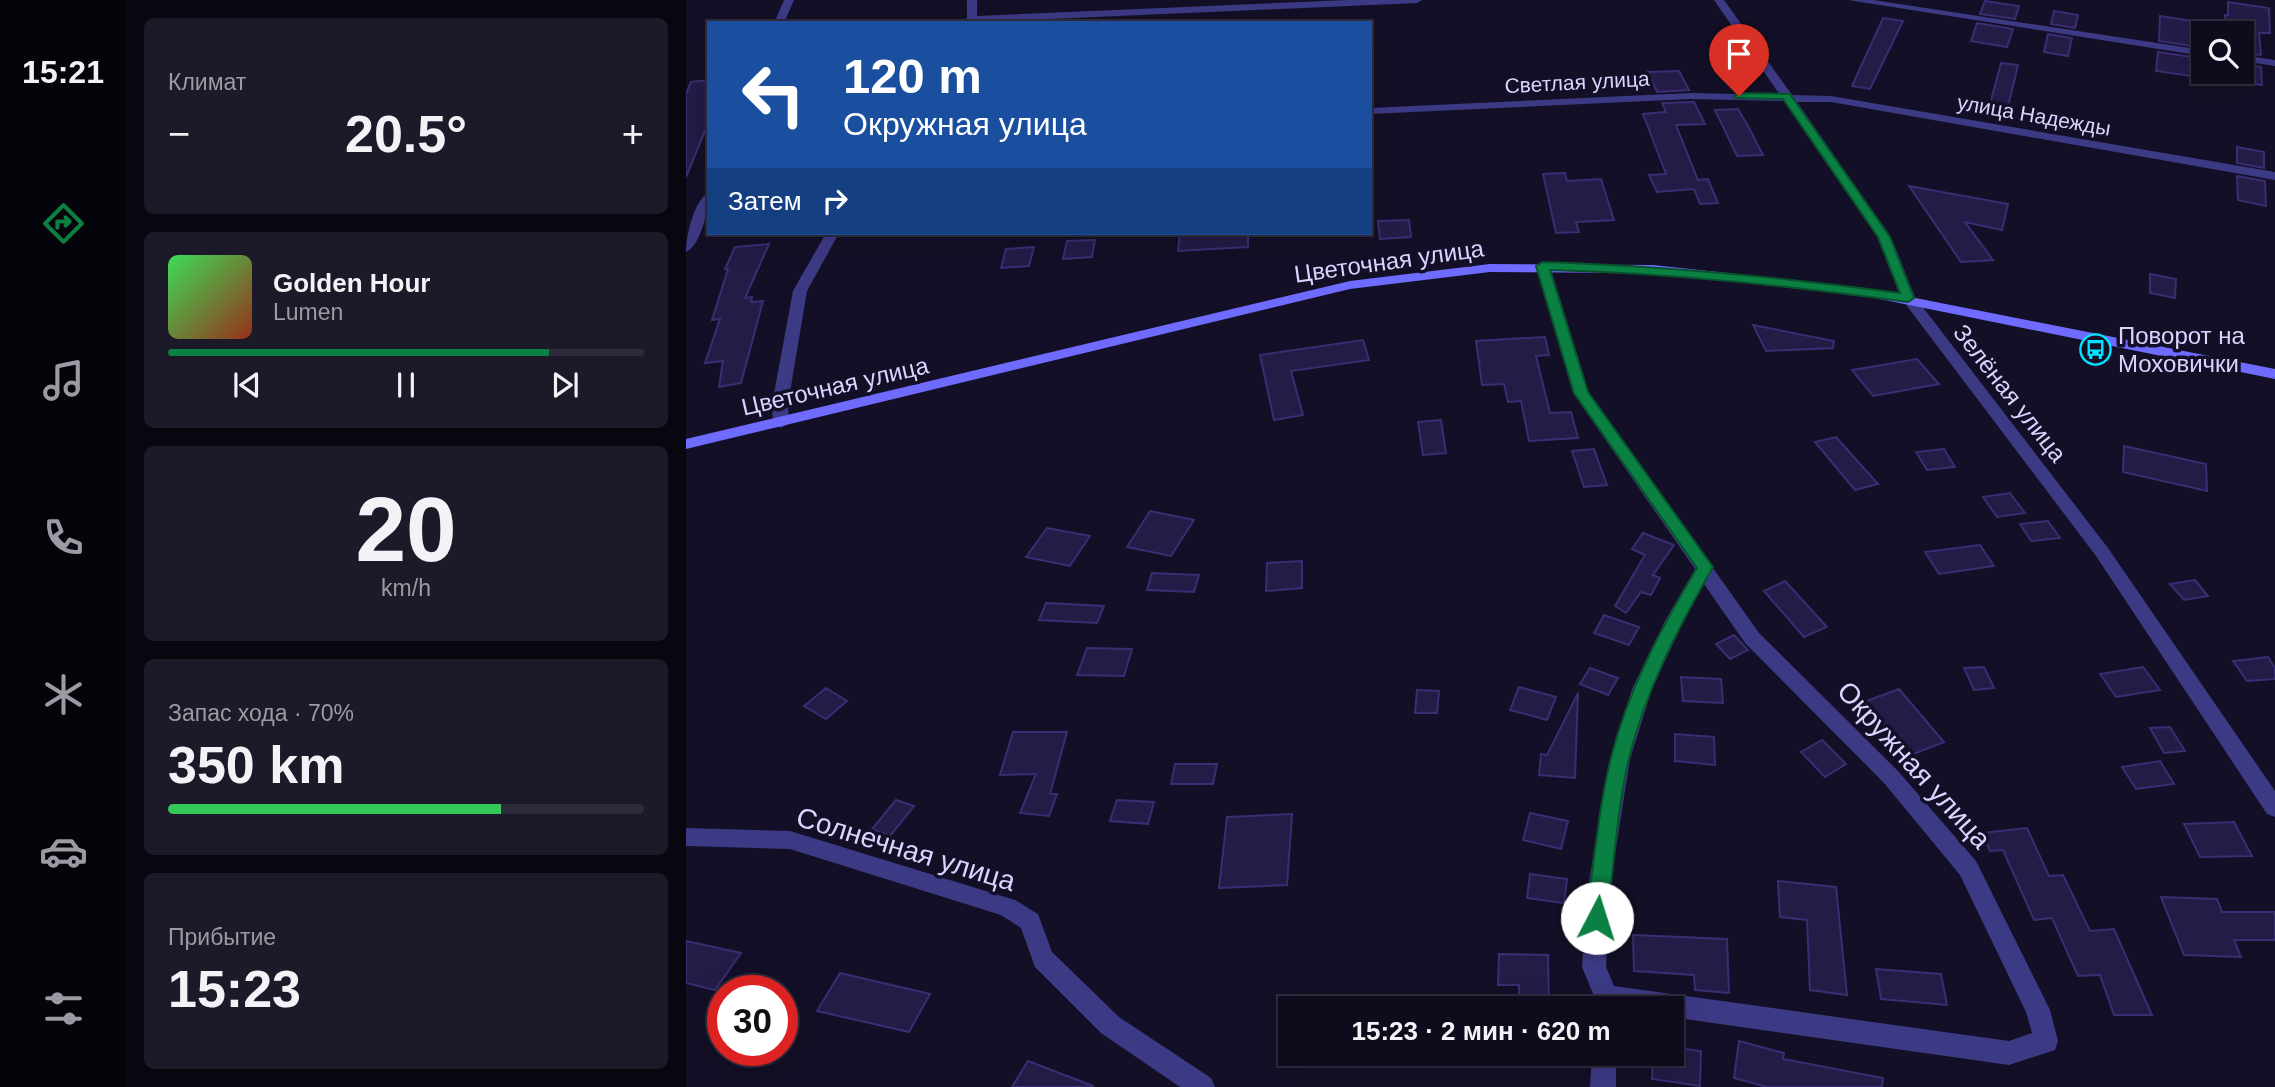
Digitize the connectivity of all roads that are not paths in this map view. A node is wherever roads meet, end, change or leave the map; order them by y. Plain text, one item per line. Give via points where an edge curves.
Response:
1 (789, 0) edge
2 (972, 0) edge
3 (1417, 0) edge
4 (1719, 0) edge
5 (1853, 0) edge
6 (780, 21) edge
7 (968, 21) edge
8 (2191, 51) edge
9 (2254, 60) edge
10 (2275, 64) edge
11 (1786, 96) junction
12 (1372, 111) edge
13 (2275, 176) edge
14 (707, 201) edge
15 (831, 235) edge
16 (686, 248) edge
17 (1543, 266) junction
18 (1908, 298) junction
19 (2275, 374) edge
20 (781, 423) junction
21 (686, 444) edge
22 (1705, 567) junction
23 (2275, 808) edge
24 (686, 837) edge
25 (1603, 996) edge
26 (1684, 1012) edge
27 (1603, 1066) edge
28 (1202, 1087) edge
29 (1602, 1087) edge

1 - 6 street
2 - 7 street
3 - 7 street
4 - 11 street, Зелёная улица
5 - 8 street
9 - 10 street
11 - 12 street, Светлая улица
11 - 13 street, улица Надежды via 1831,99
11 - 18 street, Зелёная улица via 1884,237
14 - 16 street
15 - 20 street via 800,291 780,404
17 - 18 main road, Цветочная улица via 1757,278
17 - 20 main road, Цветочная улица via 1415,275 1350,285
17 - 22 street, Окружная улица via 1581,393
18 - 19 main road, Цветочная улица
18 - 23 street, Зелёная улица via 2102,552
20 - 21 main road, Цветочная улица
22 - 25 street, Окружная улица via 1642,689 1620,759 1598,893 1594,967
22 - 26 street, Окружная улица via 1752,638 1891,777 1968,868 2038,1010 2046,1041 2009,1053
24 - 28 street, Солнечная улица via 790,840 1007,907 1030,921 1043,959 1110,1025
27 - 29 street

